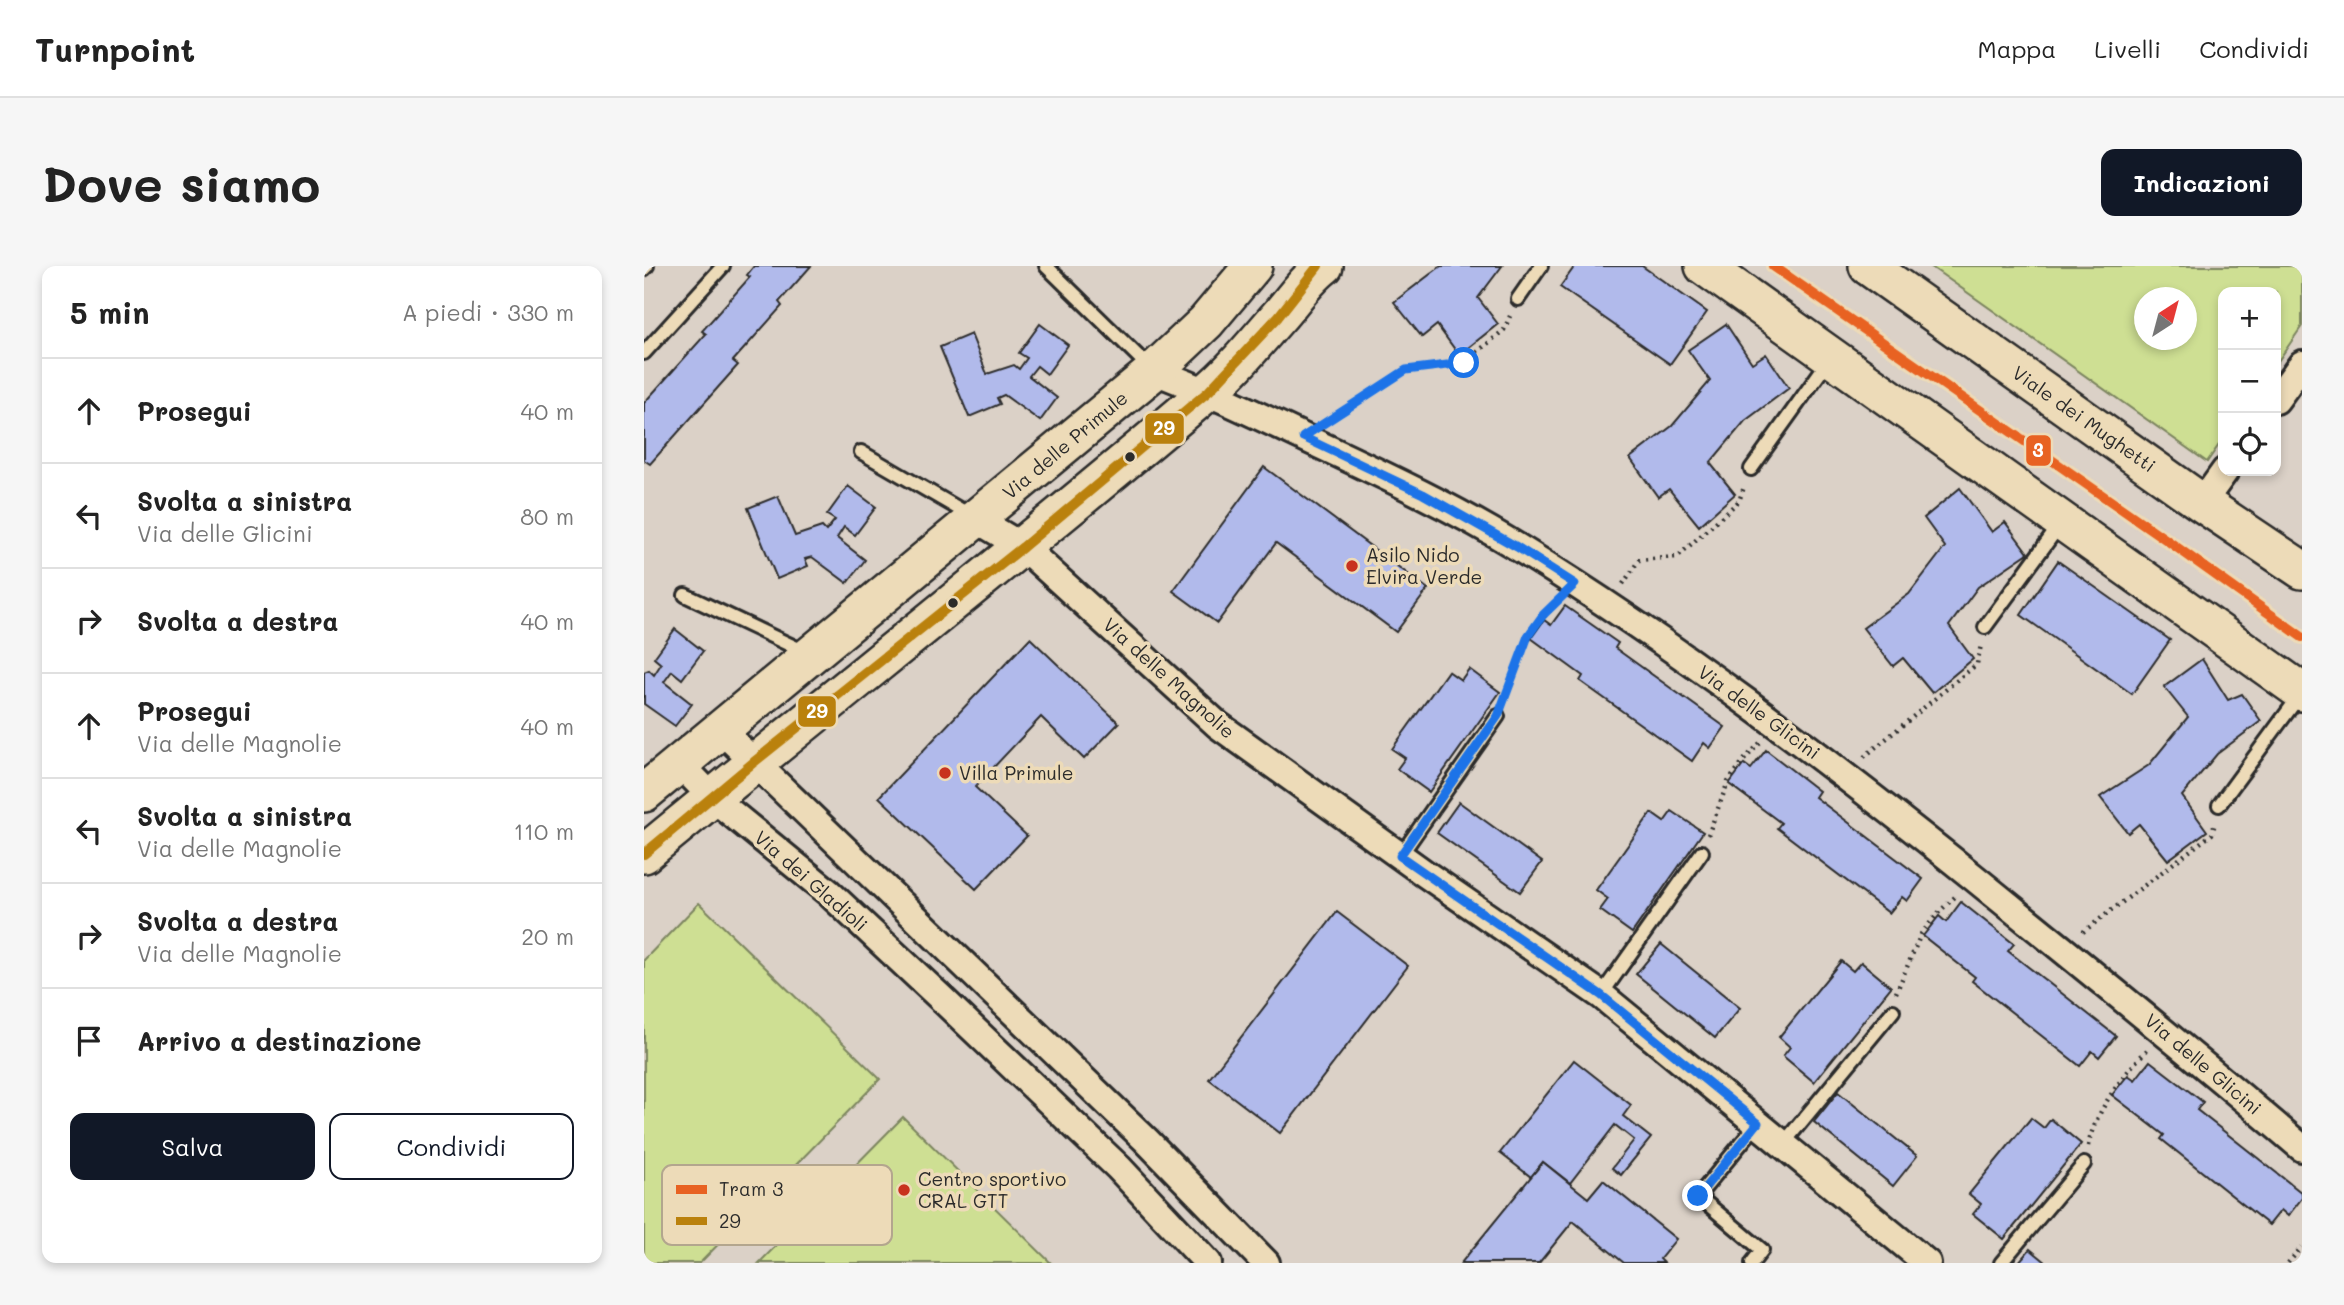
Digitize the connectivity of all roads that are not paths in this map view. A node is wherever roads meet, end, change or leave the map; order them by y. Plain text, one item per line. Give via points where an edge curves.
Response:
1 (723, 266) edge
2 (1046, 266) edge
3 (1254, 266) edge
4 (1541, 266) edge
5 (1704, 266) edge
6 (1868, 266) edge
7 (1318, 269) edge
8 (1518, 299) road end
9 (644, 353) edge
10 (1831, 357) junction
11 (2302, 364) edge
12 (1154, 371) junction
13 (1209, 391) junction
14 (2281, 393) edge
15 (861, 452) dead end
16 (1751, 470) road end
17 (2222, 476) edge
18 (2203, 503) junction
19 (976, 519) junction
20 (2062, 522) junction
21 (1023, 547) junction
22 (2302, 570) edge
23 (685, 595) dead end
24 (1985, 627) road end
25 (812, 655) junction
26 (2302, 692) edge
27 (1498, 716) road end
28 (721, 730) junction
29 (754, 762) junction
30 (681, 765) junction
31 (644, 793) edge
32 (713, 797) junction
33 (2219, 805) road end
34 (1702, 852) road end
35 (644, 854) edge
36 (1400, 856) junction
37 (970, 969) junction
38 (1601, 995) junction
39 (941, 998) junction
40 (1893, 1011) road end
41 (1758, 1123) junction
42 (1146, 1140) junction
43 (1783, 1144) junction
44 (2302, 1148) edge
45 (2084, 1164) road end
46 (1119, 1168) junction
47 (1208, 1263) edge
48 (1266, 1263) edge
49 (1752, 1263) edge
50 (1927, 1263) edge
51 (2001, 1263) edge

1 - 9 lane
2 - 12 lane
3 - 12 street, Via delle Primule via 1206,322
4 - 8 lane
5 - 10 street
6 - 18 street, Viale dei Mughetti
7 - 13 street
10 - 16 lane
10 - 20 street
11 - 14 street
12 - 13 street, Via delle Glicini
12 - 19 street, Via delle Primule
13 - 21 street
13 - 44 street, Via delle Glicini via 1423,494 1608,606 1779,725 2062,948
15 - 19 lane
17 - 18 street
18 - 22 street, Viale dei Mughetti
19 - 21 street, Via delle Magnolie
19 - 25 street, Via delle Primule
20 - 24 lane
20 - 26 street
21 - 29 street
21 - 36 street, Via delle Magnolie via 1218,725
23 - 25 lane
25 - 28 street, Via delle Primule
26 - 33 lane
27 - 36 lane
28 - 29 street
28 - 30 street, Via delle Primule
29 - 32 street
29 - 37 street
30 - 31 street, Via delle Primule
30 - 32 street, Via dei Gladioli
32 - 35 street
32 - 39 street, Via dei Gladioli via 828,892
34 - 38 lane
36 - 38 street, Via delle Magnolie
37 - 39 street
37 - 42 street
38 - 41 street, Via delle Magnolie
39 - 46 street, Via dei Gladioli
40 - 43 lane
41 - 43 street, Via delle Magnolie
41 - 49 lane via 1698,1196 1762,1250
42 - 46 street
42 - 48 street
43 - 50 street, Via delle Magnolie
45 - 51 lane
46 - 47 street, Via dei Gladioli

